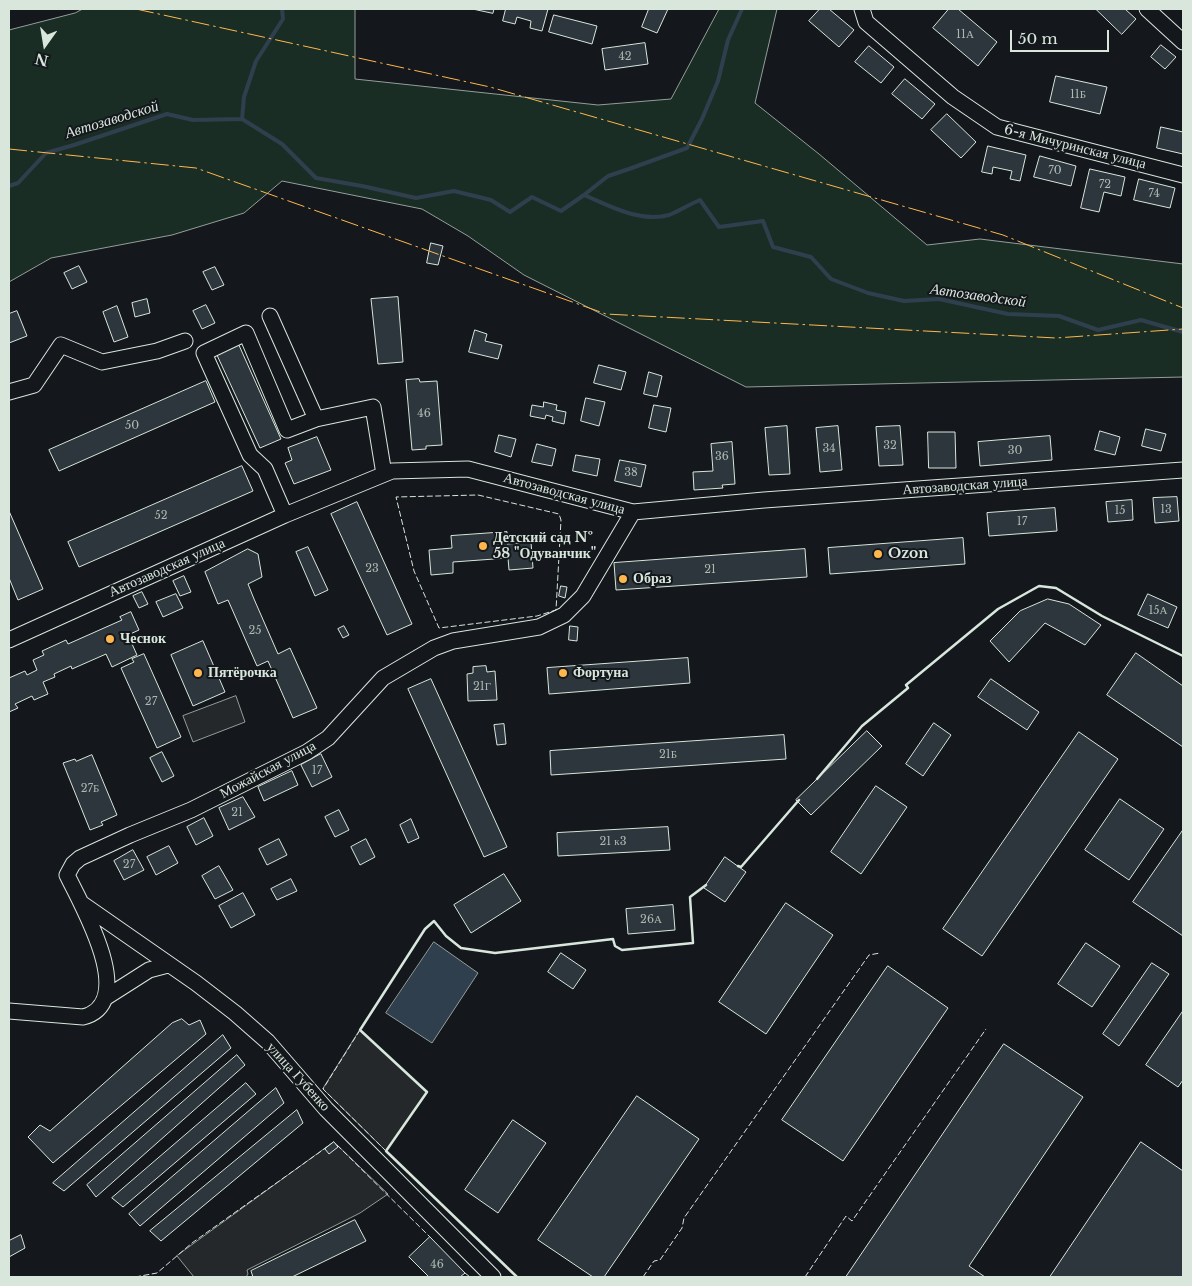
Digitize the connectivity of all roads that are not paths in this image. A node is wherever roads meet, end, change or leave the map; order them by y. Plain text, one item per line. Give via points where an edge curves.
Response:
1 (862, 9) edge
2 (1147, 9) edge
3 (1183, 42) edge
4 (1183, 175) edge
5 (270, 316) dead end
6 (185, 341) dead end
7 (9, 392) edge
8 (316, 419) junction
9 (1183, 470) edge
10 (384, 474) junction
11 (633, 512) junction
12 (285, 515) junction
13 (9, 640) edge
14 (81, 903) junction
15 (168, 965) junction
16 (105, 998) junction
17 (9, 1011) edge
18 (493, 1277) edge

1 - 4 street, 6-я Мичуринская улица via 866,22 953,97 996,127
2 - 3 street
5 - 8 street
6 - 7 street via 157,351 102,362 60,345 34,385
8 - 10 street via 373,408
8 - 12 street via 287,430 246,333 204,353 250,455 265,469
9 - 11 street, Автозаводская улица
10 - 11 street, Автозаводская улица via 468,468
10 - 12 street, Автозаводская улица
11 - 14 street, Можайская улица via 583,596 564,616 538,627 453,641 434,648 383,678 328,738 308,752 191,810 80,858 67,875
12 - 13 street, Автозаводская улица
14 - 15 street, улица Губенко
14 - 16 street via 107,969
15 - 16 street via 149,970
15 - 18 street, улица Губенко via 235,1013 268,1042 326,1109
16 - 17 street via 90,1015 83,1017

